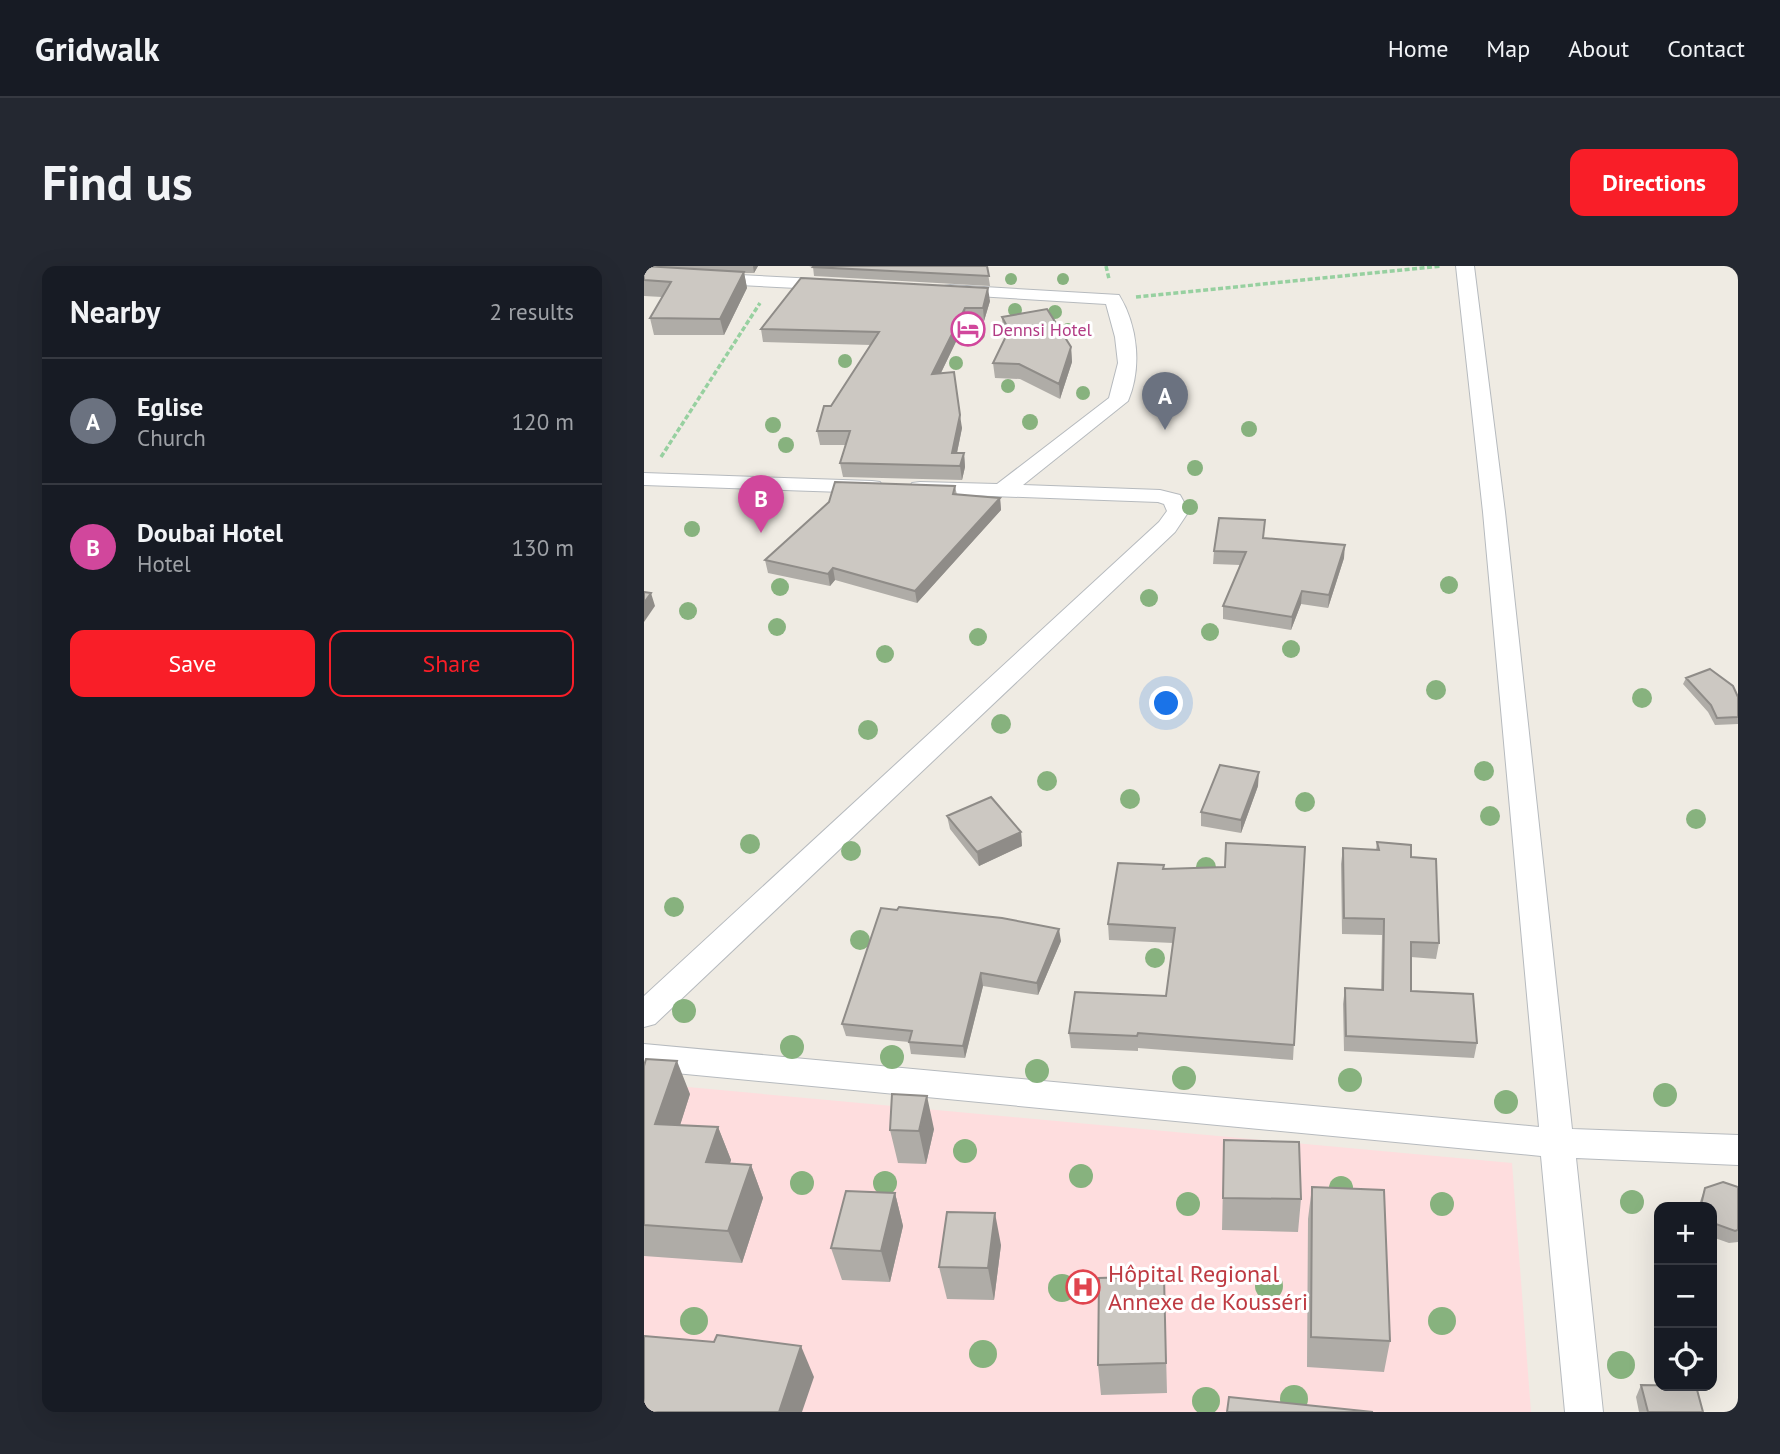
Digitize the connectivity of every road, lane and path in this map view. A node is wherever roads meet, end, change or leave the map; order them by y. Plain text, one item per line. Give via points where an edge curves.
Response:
1 (1444, 266) edge
2 (1465, 266) edge
3 (644, 275) edge
4 (774, 281) junction
5 (855, 286) edge
6 (937, 290) edge
7 (1113, 299) junction
8 (646, 479) edge
9 (1002, 491) junction
10 (644, 1015) edge
11 (644, 1057) edge
12 (1558, 1143) junction
13 (1738, 1150) edge
14 (1584, 1412) edge

1 - 7 path
2 - 12 street
3 - 4 street
4 - 5 street
4 - 8 path
6 - 7 street
7 - 9 street via 1128,346 1129,365 1118,401
8 - 9 street
9 - 10 street via 1160,496 1172,500 1178,511 1167,527
11 - 12 street
12 - 13 street
12 - 14 street

